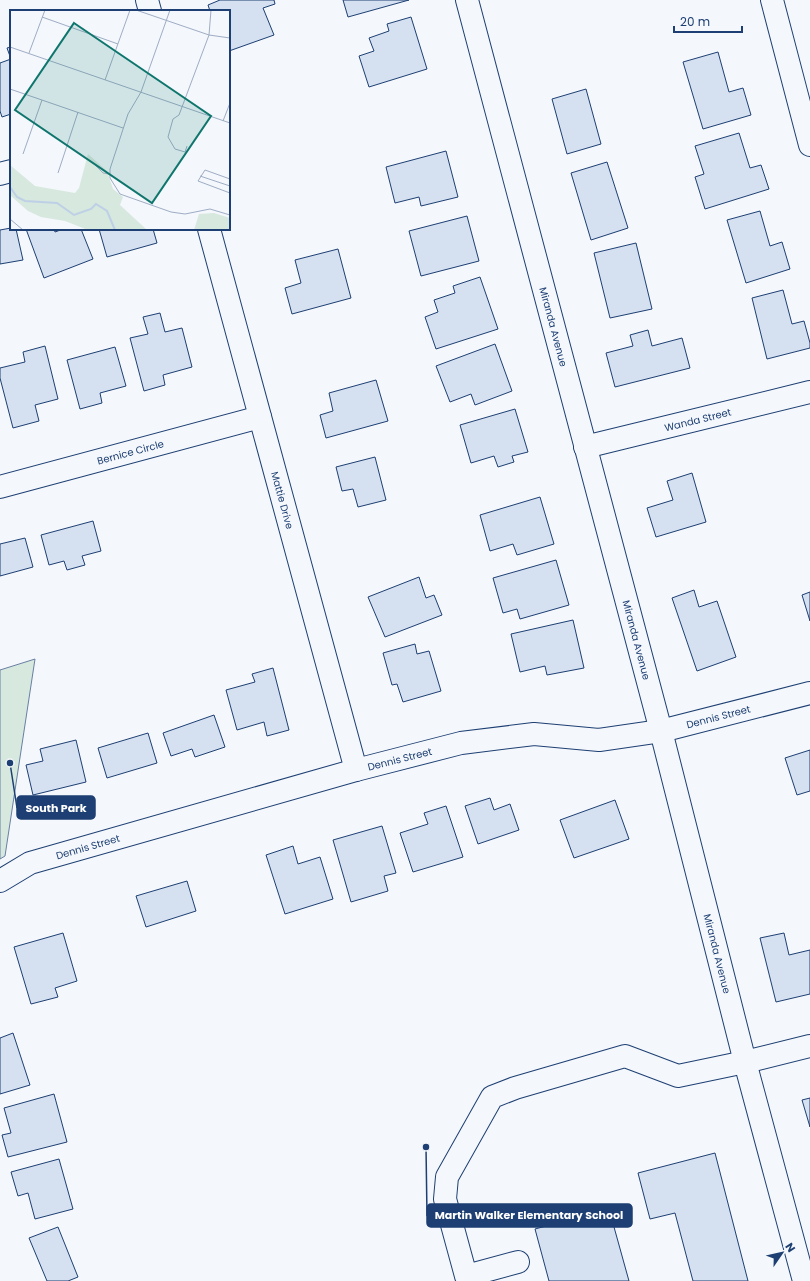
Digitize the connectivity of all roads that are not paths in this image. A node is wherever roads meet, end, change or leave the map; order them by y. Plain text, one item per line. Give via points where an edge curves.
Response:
1 (147, 0) edge
2 (467, 0) edge
3 (772, 0) edge
4 (150, 10) edge
5 (810, 145) edge
6 (10, 171) edge
7 (0, 174) edge
8 (209, 230) edge
9 (810, 392) edge
10 (260, 417) junction
11 (585, 447) junction
12 (0, 488) edge
13 (810, 693) edge
14 (661, 731) junction
15 (356, 770) junction
16 (0, 882) edge
17 (810, 1046) edge
18 (744, 1062) junction
19 (518, 1262) dead end
20 (458, 1278) edge
21 (804, 1281) edge

1 - 4 street
2 - 11 street, Miranda Avenue
3 - 5 street
6 - 7 street
8 - 10 street, Mattie Drive
9 - 11 street, Wanda Street
10 - 12 street, Bernice Circle
10 - 15 street, Mattie Drive
11 - 14 street, Miranda Avenue
13 - 14 street, Dennis Street
14 - 15 street, Dennis Street via 599,740 527,734 461,743
14 - 18 street, Miranda Avenue
15 - 16 street, Dennis Street via 30,863
17 - 18 street
18 - 20 street via 678,1076 625,1056 515,1088 492,1098 447,1177 445,1200
18 - 21 street, Miranda Avenue
19 - 20 street

